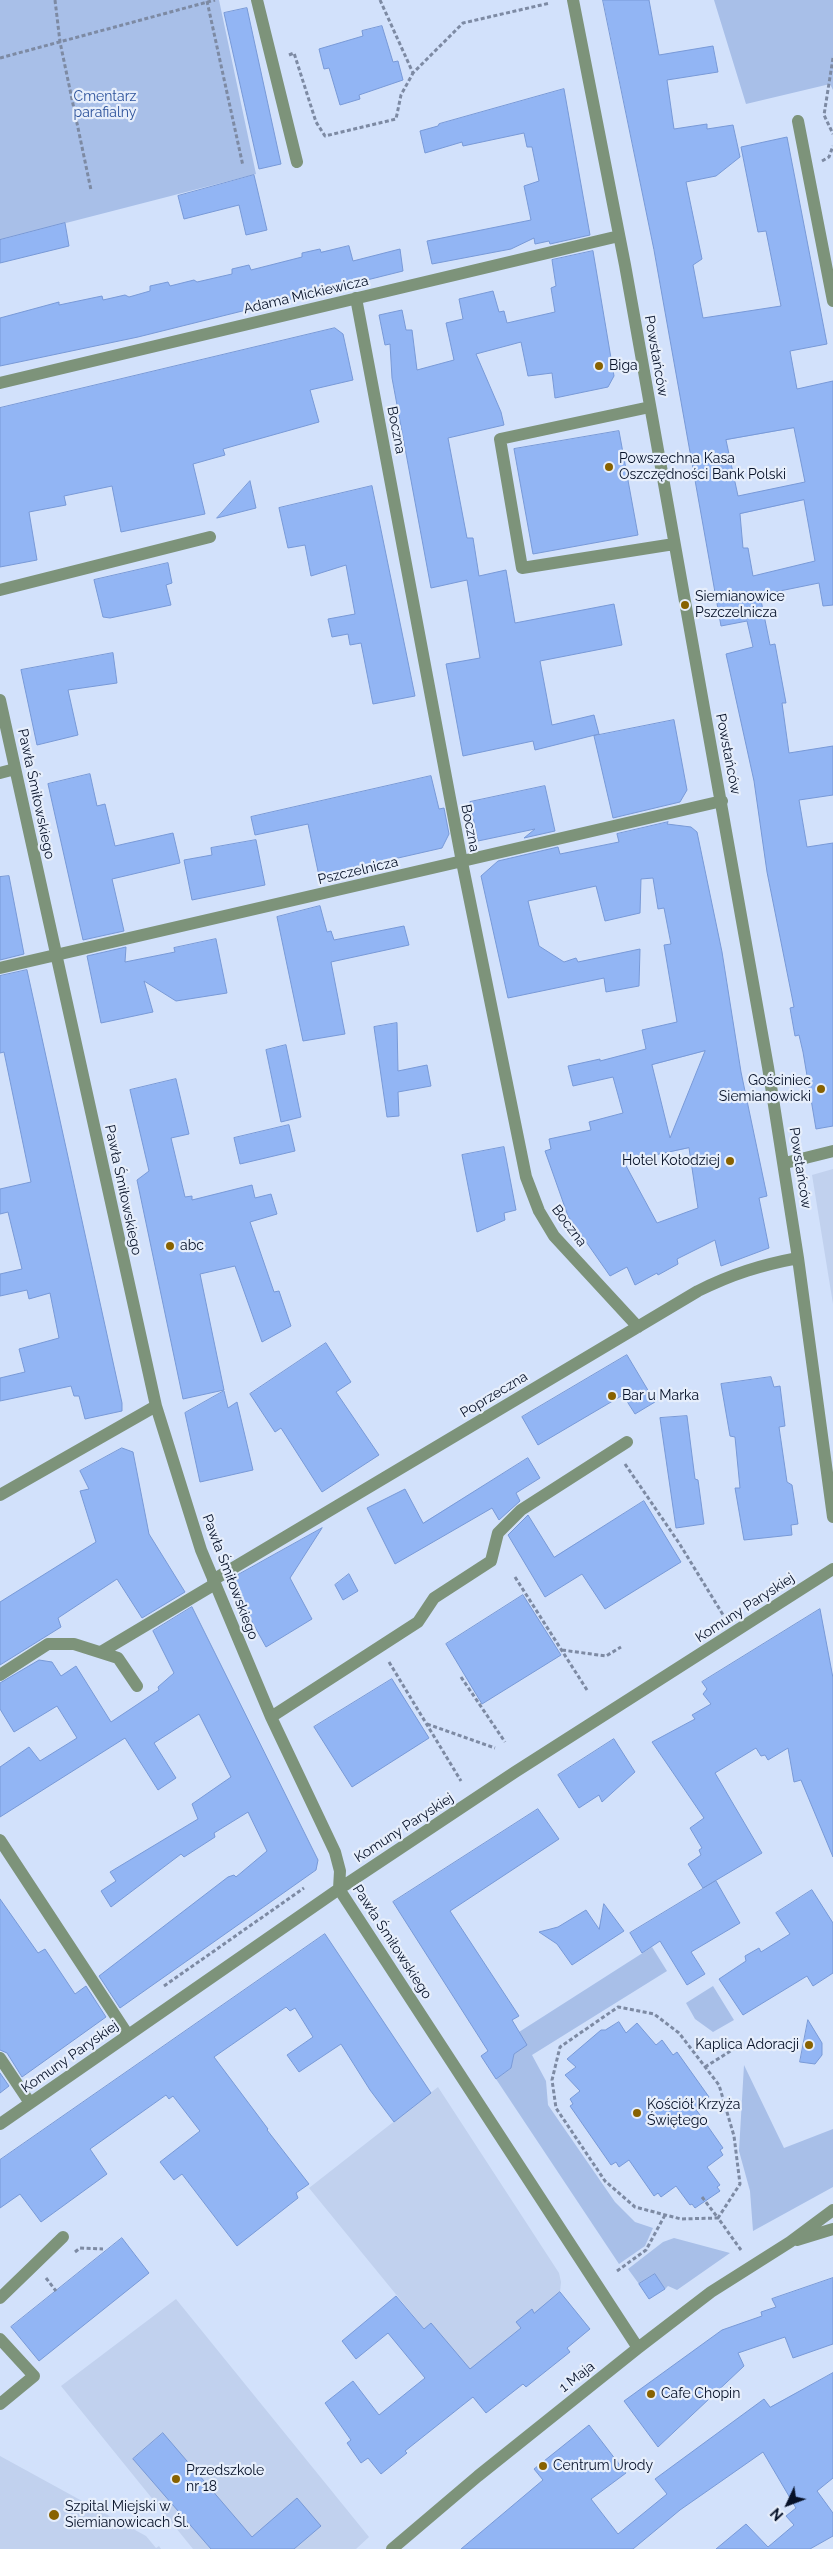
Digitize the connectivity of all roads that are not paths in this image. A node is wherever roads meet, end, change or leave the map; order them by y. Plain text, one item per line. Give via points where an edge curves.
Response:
1 (257, 0) edge
2 (573, 0) edge
3 (798, 121) dead end
4 (296, 162) dead end
5 (619, 236) junction
6 (356, 298) junction
7 (833, 301) edge
8 (0, 383) edge
9 (650, 407) junction
10 (210, 537) dead end
11 (674, 544) junction
12 (0, 590) edge
13 (0, 700) edge
14 (15, 770) junction
15 (0, 773) edge
16 (722, 801) junction
17 (462, 862) junction
18 (56, 957) junction
19 (0, 968) edge
20 (833, 1151) edge
21 (785, 1163) junction
22 (798, 1258) junction
23 (638, 1327) junction
24 (156, 1406) junction
25 (627, 1442) dead end
26 (0, 1495) edge
27 (833, 1516) edge
28 (833, 1569) edge
29 (214, 1582) junction
30 (100, 1652) junction
31 (0, 1675) edge
32 (137, 1686) dead end
33 (271, 1717) junction
34 (0, 1840) edge
35 (339, 1889) junction
36 (128, 2035) junction
37 (0, 2058) edge
38 (30, 2103) junction
39 (0, 2124) edge
40 (833, 2210) edge
41 (833, 2229) edge
42 (63, 2237) dead end
43 (790, 2242) junction
44 (0, 2298) edge
45 (0, 2339) edge
46 (638, 2348) junction
47 (0, 2404) edge
48 (392, 2549) edge

1 - 4 street
2 - 5 street, Powstańców
3 - 7 street
5 - 6 street, Adama Mickiewicza
5 - 9 street, Powstańców
6 - 8 street, Adama Mickiewicza
6 - 17 street, Boczna
9 - 11 street, Powstańców
9 - 11 street via 500,439 522,568
10 - 12 street
11 - 16 street, Powstańców
13 - 14 street, Pawła Śmiłowskiego
14 - 15 street
14 - 18 street, Pawła Śmiłowskiego
16 - 17 street, Pszczelnicza
16 - 21 street, Powstańców
17 - 18 street, Pszczelnicza
17 - 23 street, Boczna via 526,1177 539,1211 554,1236
18 - 19 street, Pszczelnicza
18 - 24 street, Pawła Śmiłowskiego
20 - 21 street
21 - 22 street, Powstańców
22 - 23 street, Poprzeczna via 757,1266 725,1277
22 - 27 street, Powstańców
23 - 29 street, Poprzeczna
24 - 26 street
24 - 29 street, Pawła Śmiłowskiego
25 - 33 street via 521,1510 498,1533 491,1561 434,1598 418,1622
28 - 35 street, Komuny Paryskiej via 515,1772
29 - 30 street, Poprzeczna
29 - 33 street, Pawła Śmiłowskiego
30 - 31 street via 74,1644 48,1644
30 - 32 street via 118,1658
33 - 35 street, Pawła Śmiłowskiego via 335,1852 340,1871
34 - 36 street
35 - 36 street, Komuny Paryskiej
35 - 46 street, Pawła Śmiłowskiego
36 - 38 street, Komuny Paryskiej
37 - 38 street
38 - 39 street, Komuny Paryskiej
40 - 43 street, 1 Maja
41 - 43 street, 1 Maja
42 - 44 street
43 - 46 street, 1 Maja via 739,2272
45 - 47 street via 34,2376
46 - 48 street, 1 Maja

